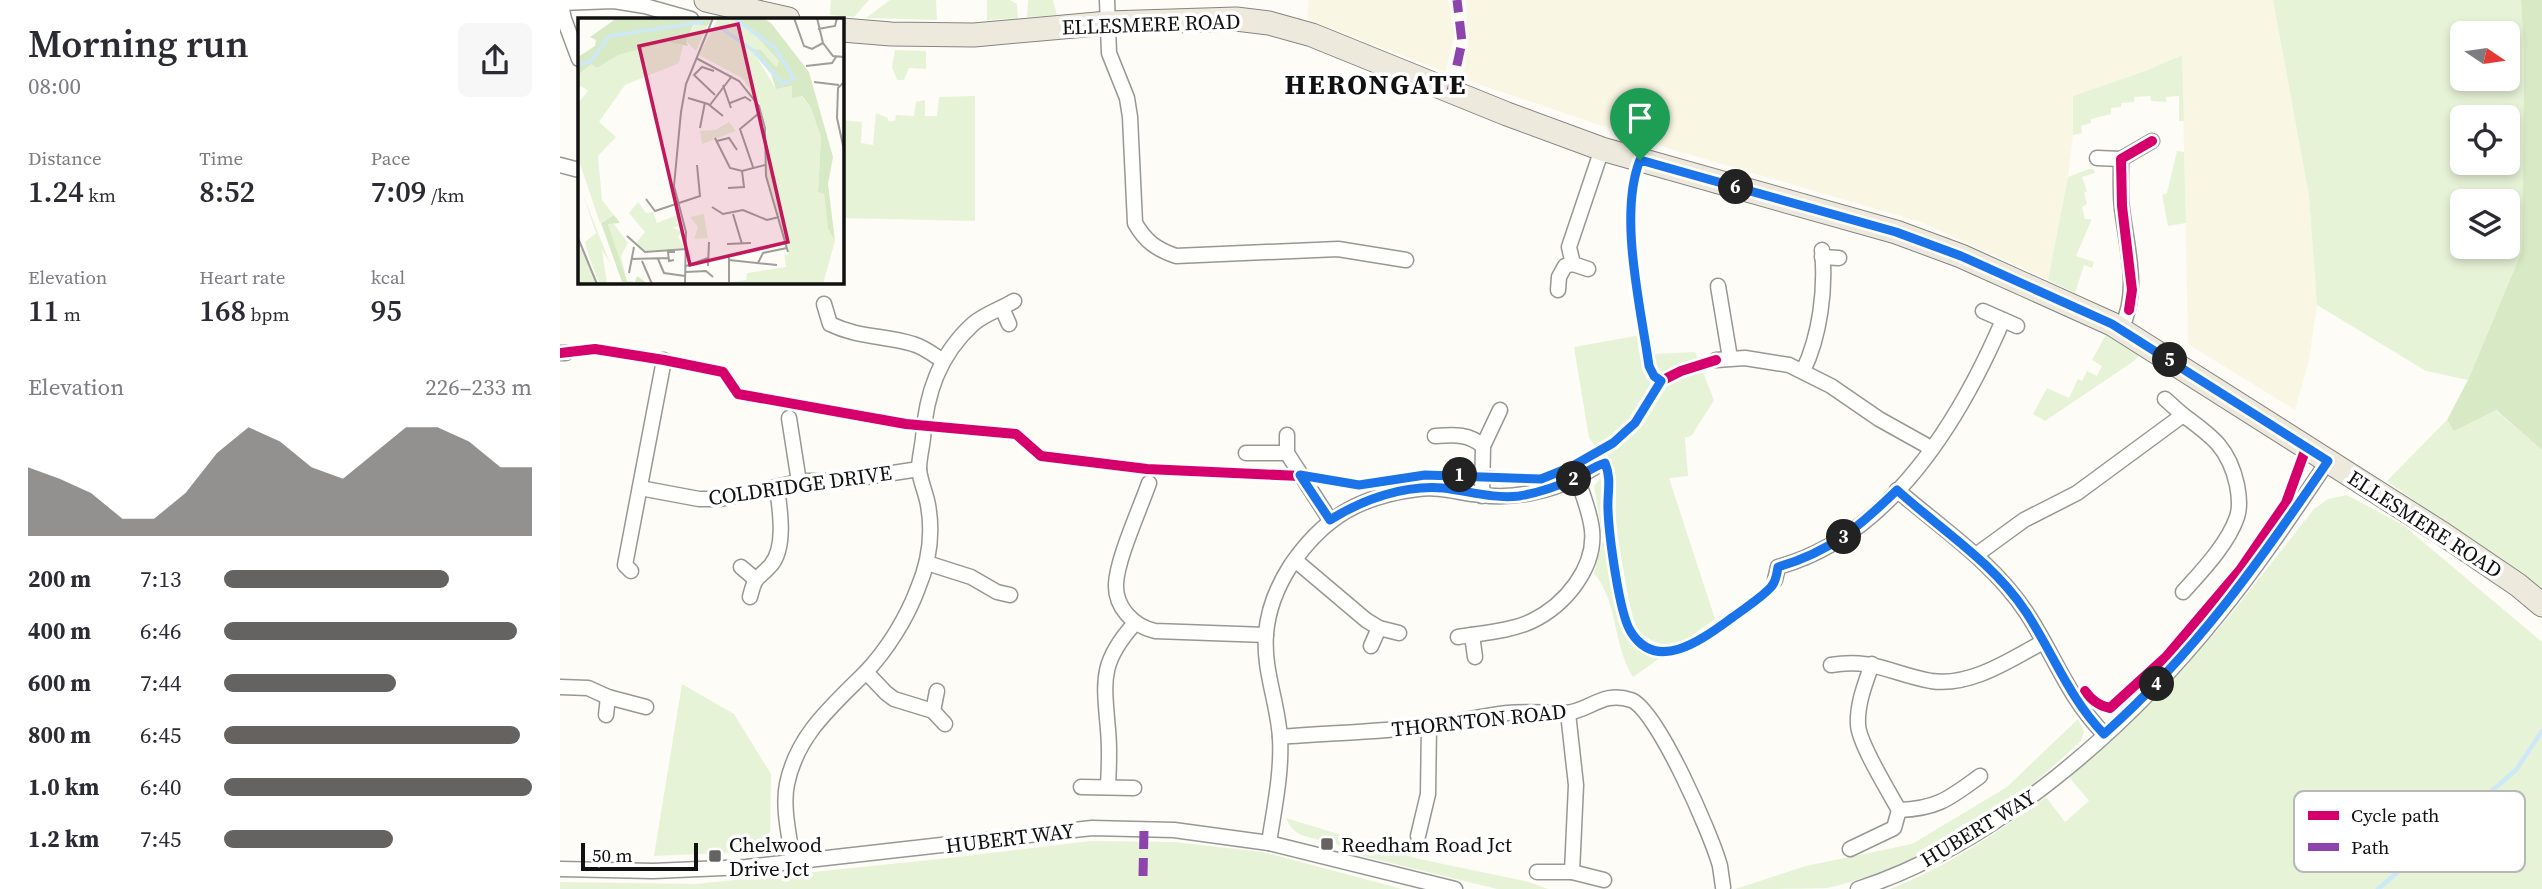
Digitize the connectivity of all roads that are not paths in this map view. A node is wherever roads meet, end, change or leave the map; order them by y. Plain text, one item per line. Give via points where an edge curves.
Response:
1 (706, 0) edge
2 (1107, 0) edge
3 (560, 1) edge
4 (687, 18) edge
5 (784, 18) edge
6 (1108, 23) junction
7 (844, 30) edge
8 (578, 56) edge
9 (2152, 141) dead end
10 (1602, 149) junction
11 (2097, 158) dead end
12 (2121, 159) junction
13 (560, 165) edge
14 (578, 170) edge
15 (1839, 258) dead end
16 (1406, 260) dead end
17 (1573, 264) junction
18 (1588, 268) dead end
19 (1718, 286) dead end
20 (1558, 290) dead end
21 (824, 304) dead end
22 (1983, 311) dead end
23 (2003, 320) junction
24 (1009, 324) dead end
25 (2017, 326) dead end
26 (2121, 329) junction
27 (664, 360) dead end
28 (943, 361) junction
29 (1803, 371) junction
30 (2165, 399) dead end
31 (1500, 410) dead end
32 (2183, 415) junction
33 (789, 418) dead end
34 (1287, 435) dead end
35 (1435, 436) dead end
36 (1483, 446) junction
37 (1931, 448) junction
38 (1246, 453) dead end
39 (1287, 453) junction
40 (2328, 461) junction
41 (1601, 464) dead end
42 (919, 469) junction
43 (1577, 478) junction
44 (799, 482) junction
45 (1149, 483) dead end
46 (640, 488) junction
47 (777, 488) junction
48 (1897, 490) junction
49 (1482, 496) junction
50 (1330, 520) junction
51 (1976, 555) junction
52 (1295, 560) junction
53 (927, 563) junction
54 (741, 567) dead end
55 (631, 571) dead end
56 (754, 578) junction
57 (1775, 580) dead end
58 (2183, 592) dead end
59 (750, 597) dead end
60 (999, 598) dead end
61 (2542, 605) edge
62 (1135, 623) junction
63 (1379, 628) junction
64 (1399, 634) dead end
65 (1266, 635) junction
66 (2043, 642) junction
67 (1371, 646) dead end
68 (1475, 657) dead end
69 (1872, 664) junction
70 (1831, 665) dead end
71 (866, 672) junction
72 (560, 687) edge
73 (937, 691) dead end
74 (608, 697) junction
75 (646, 707) dead end
76 (933, 711) junction
77 (1568, 713) junction
78 (606, 715) dead end
79 (945, 724) dead end
80 (1429, 726) junction
81 (2104, 734) junction
82 (1280, 737) junction
83 (1980, 776) dead end
84 (1108, 786) junction
85 (1081, 787) dead end
86 (1134, 788) dead end
87 (1899, 810) junction
88 (1418, 836) dead end
89 (1269, 843) junction
90 (1850, 849) dead end
91 (793, 863) junction
92 (560, 869) edge
93 (1537, 872) dead end
94 (1572, 872) junction
95 (1604, 880) dead end
96 (1723, 887) dead end
97 (1455, 889) edge
98 (1858, 889) edge

1 - 5 main road
2 - 6 street
3 - 4 street via 614,1
3 - 8 street
6 - 7 main road, ELLESMERE ROAD via 974,35
6 - 10 main road, ELLESMERE ROAD via 1236,19 1269,23 1312,35
6 - 16 street via 1109,53 1127,98 1135,223 1142,236 1175,256 1338,249
9 - 12 street
10 - 17 street via 1572,235
10 - 26 main road, ELLESMERE ROAD via 1896,232 1961,256
11 - 12 street
12 - 26 street via 2132,290
13 - 14 street
15 - 29 street via 1822,254 1813,350
17 - 18 street
17 - 20 street via 1565,266
19 - 29 street via 1723,359 1776,362
21 - 28 street via 826,327 914,344
22 - 23 street
23 - 25 street
23 - 37 street via 1969,393
24 - 28 street via 1008,305 974,323
26 - 40 main road, ELLESMERE ROAD
27 - 46 street
28 - 42 street via 925,406
29 - 37 street
30 - 32 street
31 - 36 street
32 - 51 street via 2077,493 2024,520
32 - 58 street via 2225,451 2234,467 2239,494 2238,517
33 - 44 street
34 - 39 street
35 - 36 street via 1474,438
36 - 49 street
37 - 48 street
38 - 39 street
39 - 50 street
40 - 61 main road, ELLESMERE ROAD via 2443,534
40 - 81 street, HUBERT WAY via 2218,615 2143,699
41 - 43 street
42 - 44 street, COLDRIDGE DRIVE
42 - 53 street via 929,506
43 - 49 street via 1517,496
43 - 68 street via 1593,533 1580,578 1531,622 1465,636
44 - 47 street, COLDRIDGE DRIVE
45 - 62 street via 1116,586
46 - 47 street, COLDRIDGE DRIVE via 720,499
46 - 55 street via 625,565
47 - 56 street via 779,548 771,565
48 - 51 street
48 - 57 street via 1836,543 1778,567
49 - 50 street via 1444,488 1402,491 1371,499
50 - 52 street
51 - 66 street via 2007,587
52 - 63 street
52 - 65 street via 1275,593
53 - 60 street via 971,577
53 - 71 street via 907,612
54 - 56 street
56 - 59 street
62 - 65 street via 1155,631
62 - 84 street via 1117,645 1106,672
63 - 64 street
63 - 67 street
65 - 82 street
66 - 69 street via 1978,675 1950,681 1933,681
66 - 81 street via 2074,699
69 - 70 street
69 - 87 street via 1857,728
71 - 76 street via 894,699
71 - 91 street via 820,717 798,750 786,785
72 - 74 street via 588,688
73 - 76 street
74 - 75 street
74 - 78 street
76 - 79 street
77 - 80 street, THORNTON ROAD via 1508,713
77 - 94 street via 1576,785
77 - 96 street, THORNTON ROAD via 1610,697 1630,700 1644,710 1703,820
80 - 82 street, THORNTON ROAD
80 - 88 street via 1428,794
81 - 98 street, HUBERT WAY via 2010,812 1963,841
82 - 89 street
83 - 87 street via 1937,804
84 - 85 street
84 - 86 street
87 - 90 street via 1894,828
89 - 91 street, HUBERT WAY via 1174,830 1092,828
89 - 97 street, HUBERT WAY
91 - 92 street, HUBERT WAY via 699,870
93 - 94 street
94 - 95 street

